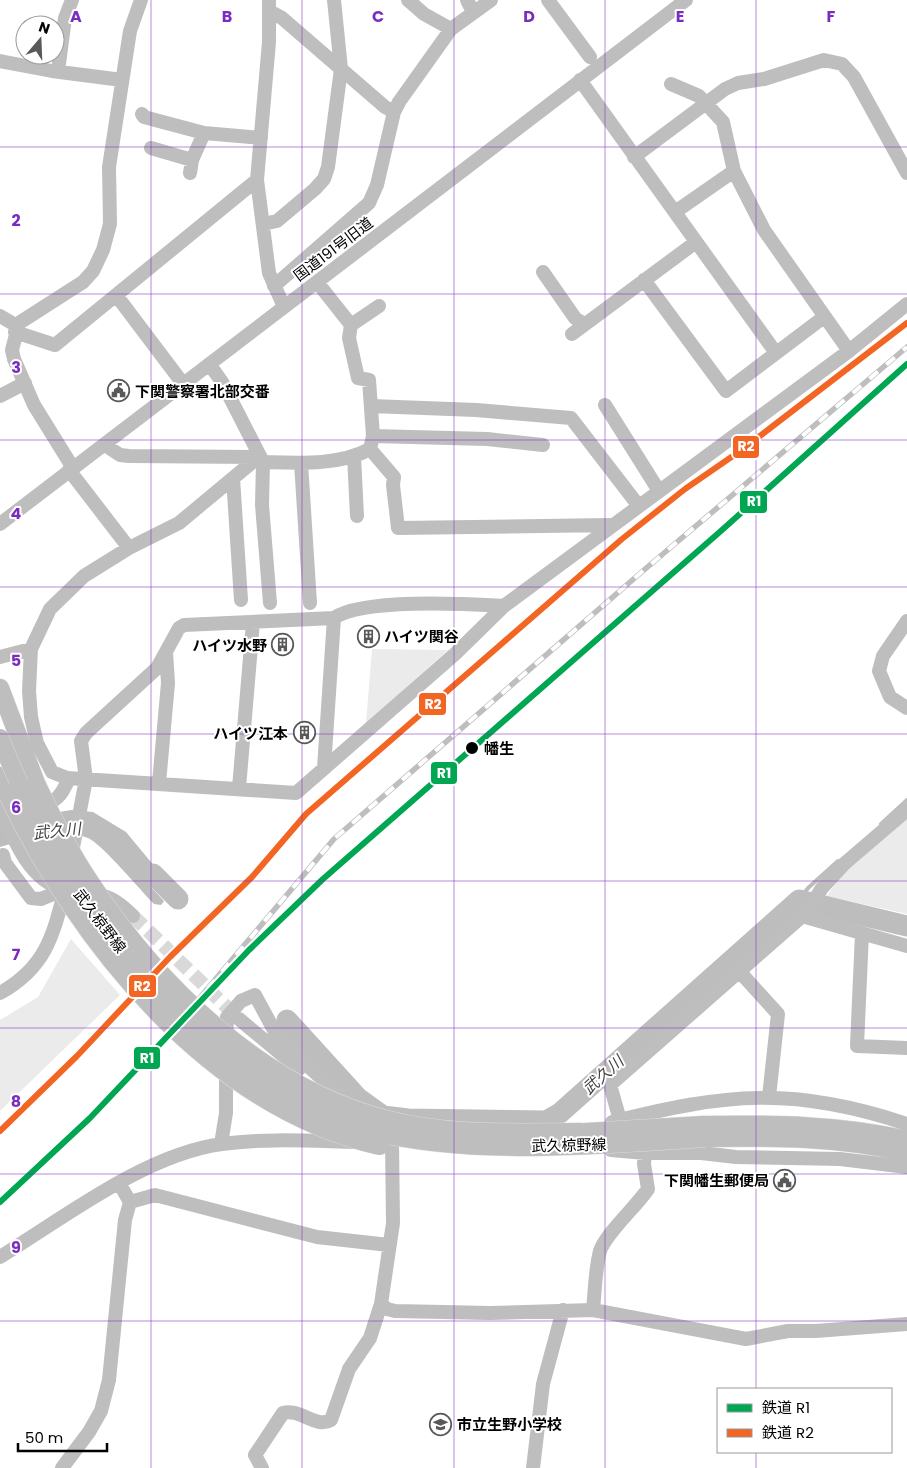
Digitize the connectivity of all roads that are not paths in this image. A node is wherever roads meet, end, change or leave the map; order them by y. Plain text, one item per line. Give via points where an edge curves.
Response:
1 (72, 0) edge
2 (141, 0) edge
3 (334, 0) edge
4 (408, 0) edge
5 (491, 0) edge
6 (548, 0) edge
7 (686, 0) edge
8 (269, 6) edge
9 (470, 6) edge
10 (451, 29) junction
11 (590, 56) dead end
12 (0, 61) edge
13 (342, 69) junction
14 (58, 71) junction
15 (122, 80) junction
16 (580, 80) junction
17 (671, 84) dead end
18 (708, 103) junction
19 (394, 112) junction
20 (142, 114) dead end
21 (204, 133) junction
22 (261, 138) junction
23 (150, 148) dead end
24 (634, 157) junction
25 (734, 171) junction
26 (907, 173) edge
27 (257, 180) junction
28 (675, 212) junction
29 (263, 224) junction
30 (696, 242) junction
31 (543, 272) dead end
32 (644, 280) junction
33 (317, 282) junction
34 (274, 286) junction
35 (116, 295) junction
36 (907, 304) edge
37 (379, 306) dead end
38 (284, 307) junction
39 (0, 316) edge
40 (824, 317) junction
41 (584, 324) junction
42 (351, 326) junction
43 (16, 329) junction
44 (572, 334) dead end
45 (849, 351) junction
46 (776, 353) junction
47 (210, 365) junction
48 (25, 383) junction
49 (184, 384) junction
50 (0, 396) edge
51 (605, 405) dead end
52 (371, 406) junction
53 (372, 442) junction
54 (105, 445) junction
55 (542, 445) dead end
56 (354, 456) junction
57 (258, 459) junction
58 (301, 463) junction
59 (71, 469) junction
60 (233, 478) junction
61 (659, 491) junction
62 (638, 505) junction
63 (357, 516) dead end
64 (0, 524) edge
65 (611, 525) junction
66 (129, 548) junction
67 (241, 600) dead end
68 (270, 603) dead end
69 (310, 603) dead end
70 (504, 606) junction
71 (334, 618) junction
72 (907, 621) edge
73 (254, 622) junction
74 (30, 649) junction
75 (166, 652) junction
76 (0, 657) edge
77 (0, 688) edge
78 (907, 708) edge
79 (0, 738) edge
80 (324, 768) junction
81 (0, 776) edge
82 (69, 778) junction
83 (86, 779) junction
84 (159, 783) junction
85 (239, 788) junction
86 (2, 807) edge
87 (907, 810) edge
88 (19, 846) junction
89 (1, 855) edge
90 (65, 889) junction
91 (805, 914) junction
92 (133, 916) tunnel mouth
93 (862, 933) junction
94 (907, 946) edge
95 (739, 971) junction
96 (0, 993) edge
97 (239, 1019) tunnel mouth
98 (907, 1048) edge
99 (769, 1097) junction
100 (620, 1120) junction
101 (907, 1124) edge
102 (704, 1131) junction
103 (582, 1138) junction
104 (907, 1140) edge
105 (392, 1142) junction
106 (501, 1142) junction
107 (220, 1144) junction
108 (644, 1153) junction
109 (907, 1153) edge
110 (907, 1167) edge
111 (120, 1183) junction
112 (130, 1202) junction
113 (389, 1245) junction
114 (0, 1257) edge
115 (381, 1304) junction
116 (563, 1310) junction
117 (593, 1310) junction
118 (907, 1324) edge
119 (62, 1468) edge
120 (262, 1468) edge
121 (533, 1468) edge

1 - 14 street via 65,18
2 - 15 street via 130,31
3 - 13 street
4 - 10 street via 424,14
5 - 9 street
6 - 11 street
7 - 16 street, 国道191号旧道
8 - 13 street
8 - 22 street
9 - 10 street
10 - 19 street
12 - 14 street
13 - 19 street
13 - 29 street via 324,179 277,221
14 - 15 street
15 - 43 street via 107,178 111,199 110,224 103,250 93,271 82,282
16 - 24 street
16 - 33 street, 国道191号旧道
17 - 18 street
18 - 24 street
18 - 25 street via 722,122
18 - 26 street via 738,83 773,77 824,60 842,64 854,77
19 - 34 street via 377,186 369,203
20 - 21 street
21 - 22 street
21 - 23 street via 191,166
22 - 27 street
24 - 28 street
25 - 28 street
25 - 40 street via 770,242
27 - 29 street
27 - 35 street
28 - 30 street
29 - 34 street via 269,273
30 - 32 street
30 - 46 street
31 - 41 street via 575,318
32 - 41 street
32 - 46 street via 726,391
33 - 38 street, 国道191号旧道
33 - 42 street
34 - 38 street
35 - 43 street via 56,345
35 - 49 street
36 - 45 street
37 - 42 street
38 - 47 street, 国道191号旧道
39 - 43 street
40 - 45 street
40 - 46 street
41 - 44 street
42 - 52 street via 349,338 354,366 358,378 370,380
43 - 48 street via 12,350
45 - 61 street
47 - 49 street, 国道191号旧道
47 - 57 street via 230,398
48 - 50 street
48 - 59 street
49 - 54 street, 国道191号旧道
51 - 61 street
52 - 53 street
52 - 62 street via 571,418
53 - 55 street via 487,439
53 - 56 street
53 - 65 street via 394,477 398,528
54 - 57 street via 120,455 129,456
54 - 59 street, 国道191号旧道
56 - 58 street
56 - 63 street
57 - 58 street
57 - 60 street
57 - 68 street
58 - 69 street
59 - 64 street, 国道191号旧道
59 - 66 street
60 - 66 street via 179,523
60 - 67 street
61 - 62 street
62 - 65 street
65 - 70 street
66 - 74 street via 84,576 66,592 50,609
70 - 71 street via 372,606 344,612
70 - 80 street
71 - 73 street
71 - 80 street
72 - 78 street via 881,660 879,671 890,697
73 - 75 street via 184,625 176,632
73 - 85 street
74 - 76 street
74 - 82 street via 28,691 38,743 52,772
75 - 83 street via 157,668 81,741
75 - 84 street via 168,683
77 - 103 main road, bridge via 36,783 89,881 145,954 220,1028 271,1067 333,1102 397,1122 469,1131
79 - 103 main road, 武久椋野線, bridge via 46,841 90,911 153,986 214,1042 248,1068 323,1106 368,1123 469,1138
80 - 85 street via 296,793
81 - 86 main road
82 - 83 street
82 - 86 street via 60,796 51,804
83 - 84 street
83 - 90 street
84 - 85 street
86 - 88 street
86 - 103 main road, bridge via 32,843 67,901 122,976 200,1050 282,1108 323,1129 404,1150 460,1153
87 - 91 street via 844,864 822,888
88 - 89 street
88 - 90 street via 42,879
89 - 90 street via 4,864 32,898 41,899
90 - 92 street via 108,896
90 - 96 street via 52,934 35,966 25,978
91 - 93 street
91 - 95 street
93 - 94 street
93 - 98 street via 857,1046
95 - 99 street via 778,1014
95 - 100 street via 610,1085
97 - 105 street via 352,1114
99 - 100 street via 714,1100
99 - 101 street via 841,1105
100 - 106 street via 543,1137
100 - 108 street
102 - 103 main road, 武久椋野線, bridge
102 - 104 main road, 武久椋野線 via 794,1125 868,1132
102 - 109 main road, 武久椋野線 via 832,1141
105 - 106 street
105 - 107 street via 270,1140
105 - 107 street via 292,1051 275,1032 256,995 241,1001 227,1017 226,1112
105 - 113 street via 393,1211
106 - 108 street
107 - 111 street via 149,1166
108 - 110 street via 840,1159
108 - 117 street via 648,1189 600,1251
111 - 112 street
111 - 114 street
112 - 113 street via 155,1194 317,1237
112 - 119 street via 125,1220 109,1380 101,1411
113 - 115 street
115 - 116 street via 395,1311 490,1313
115 - 120 street via 370,1338 349,1369 331,1420 320,1422 289,1411 280,1415 255,1455
116 - 117 street
116 - 121 street via 543,1384
117 - 118 street via 746,1339 788,1331

